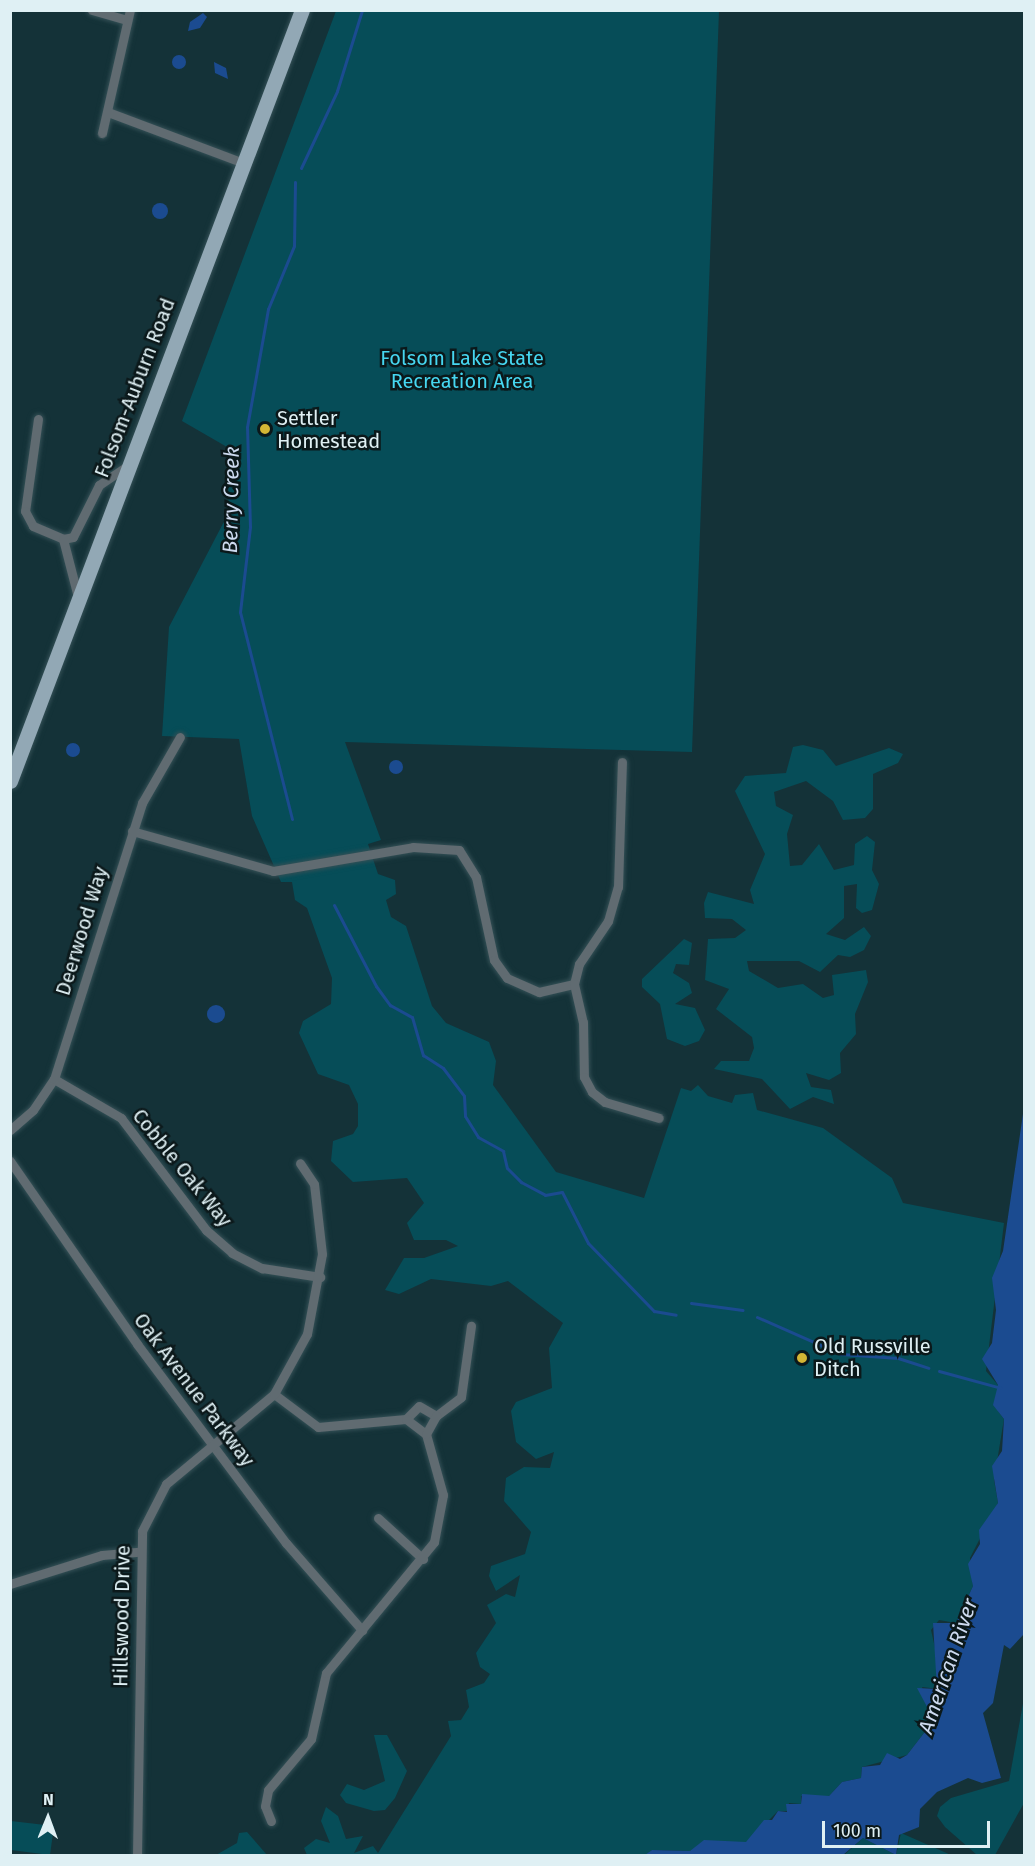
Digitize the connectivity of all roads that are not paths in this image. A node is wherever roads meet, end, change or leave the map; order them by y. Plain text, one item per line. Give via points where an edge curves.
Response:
1 (92, 10) edge
2 (130, 10) edge
3 (302, 10) edge
4 (127, 20) junction
5 (108, 112) junction
6 (102, 133) dead end
7 (244, 163) junction
8 (38, 419) dead end
9 (126, 467) junction
10 (63, 539) junction
11 (78, 597) junction
12 (180, 737) dead end
13 (622, 762) dead end
14 (10, 781) edge
15 (132, 831) junction
16 (574, 984) junction
17 (54, 1079) junction
18 (659, 1118) dead end
19 (10, 1130) edge
20 (10, 1161) edge
21 (300, 1163) dead end
22 (320, 1277) junction
23 (471, 1326) dead end
24 (274, 1394) junction
25 (436, 1416) junction
26 (406, 1419) junction
27 (426, 1434) junction
28 (212, 1443) junction
29 (378, 1518) dead end
30 (139, 1552) junction
31 (423, 1559) junction
32 (10, 1584) edge
33 (362, 1630) junction
34 (272, 1821) dead end
35 (137, 1856) edge

1 - 4 street
2 - 4 street
3 - 7 main road, Folsom-Auburn Road
4 - 5 street
5 - 6 street
5 - 7 street
7 - 9 main road, Folsom-Auburn Road
8 - 10 street via 25,517 33,526
9 - 10 street via 99,485 78,533
9 - 11 main road, Folsom-Auburn Road
10 - 11 street
11 - 14 main road, Folsom-Auburn Road
12 - 15 street, Deerwood Way via 153,778
13 - 16 street via 616,899 579,964
15 - 16 street via 279,871 414,847 459,850 473,868 494,960 507,978 539,992
15 - 17 street, Deerwood Way
16 - 18 street via 583,1022 584,1077 592,1092 605,1102
17 - 19 street, Deerwood Way via 33,1110
17 - 22 street, Cobble Oak Way via 122,1118 207,1230 232,1253 262,1268
20 - 28 street, Oak Avenue Parkway
21 - 22 street, Hillswood Drive via 314,1184
22 - 24 street, Hillswood Drive via 307,1334
23 - 25 street via 460,1397
24 - 26 street via 318,1427
24 - 28 street, Hillswood Drive
25 - 26 street via 418,1406
25 - 27 street
26 - 27 street
27 - 31 street via 443,1495 439,1529
28 - 30 street, Hillswood Drive via 159,1492 145,1520
28 - 33 street, Oak Avenue Parkway via 304,1567
29 - 31 street
30 - 32 street via 102,1556
30 - 35 street, Hillswood Drive
31 - 33 street
33 - 34 street via 326,1673 306,1747 268,1790 264,1806

